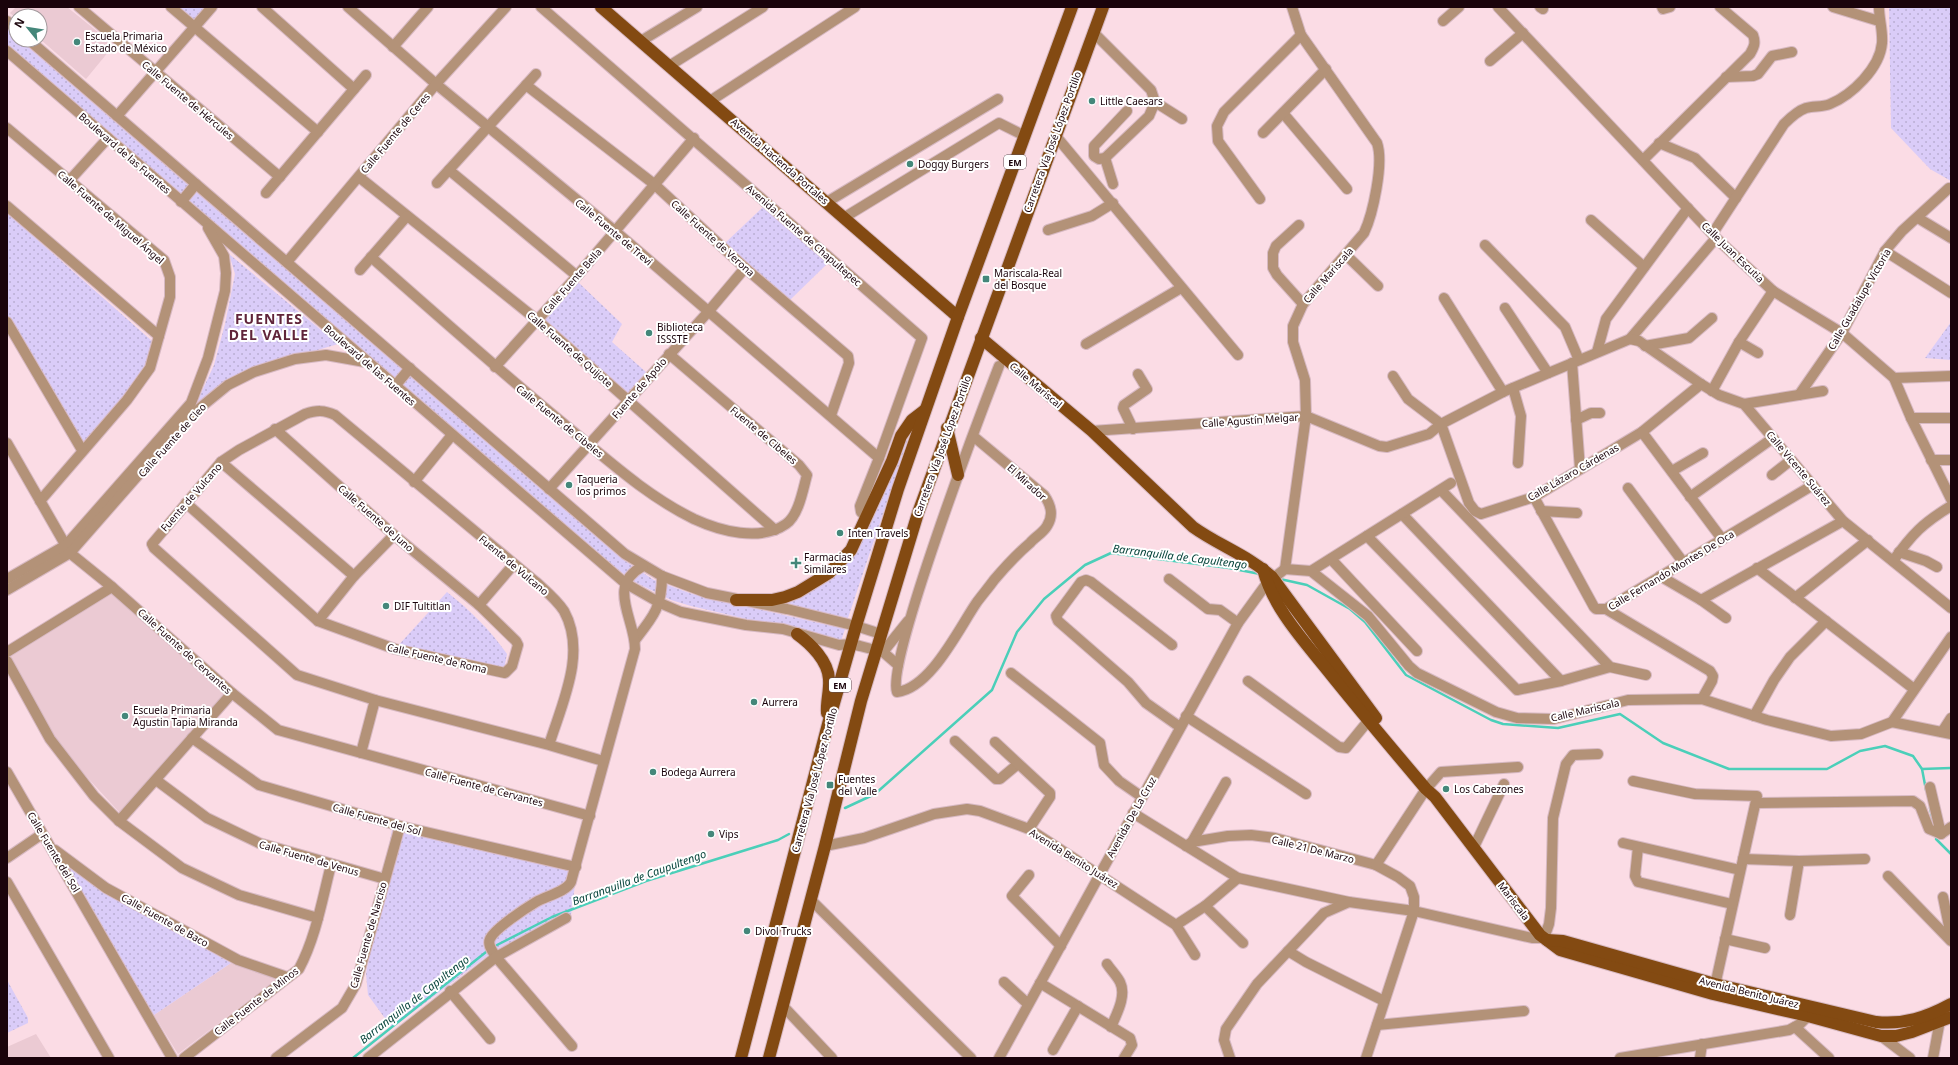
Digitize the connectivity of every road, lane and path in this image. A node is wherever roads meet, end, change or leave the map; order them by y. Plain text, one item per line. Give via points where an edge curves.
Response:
1 (79, 7) edge
2 (172, 7) edge
3 (212, 7) edge
4 (262, 7) edge
5 (348, 7) edge
6 (428, 7) edge
7 (506, 7) edge
8 (541, 7) edge
9 (601, 7) edge
10 (697, 7) edge
11 (763, 7) edge
12 (855, 7) edge
13 (1072, 7) edge
14 (1103, 7) edge
15 (1292, 7) edge
16 (1459, 7) edge
17 (1498, 7) edge
18 (1662, 7) edge
19 (1670, 7) edge
20 (1720, 7) edge
21 (1833, 7) edge
22 (1879, 7) edge
23 (1444, 21) dead end
24 (1878, 21) junction
25 (195, 27) junction
26 (1093, 32) junction
27 (1523, 33) junction
28 (1300, 35) junction
29 (641, 41) junction
30 (393, 47) junction
31 (38, 48) edge
32 (7, 51) edge
33 (1792, 52) dead end
34 (1490, 61) dead end
35 (669, 66) junction
36 (1326, 69) junction
37 (155, 72) junction
38 (536, 74) dead end
39 (366, 75) dead end
40 (1726, 77) junction
41 (436, 84) junction
42 (526, 85) junction
43 (354, 89) junction
44 (998, 100) dead end
45 (710, 101) junction
46 (1155, 102) junction
47 (1127, 111) dead end
48 (1283, 113) junction
49 (117, 116) junction
50 (1182, 119) dead end
51 (487, 127) junction
52 (7, 128) edge
53 (318, 132) junction
54 (1263, 133) dead end
55 (1054, 135) junction
56 (1024, 136) junction
57 (108, 138) junction
58 (694, 138) junction
59 (1659, 143) junction
60 (1105, 158) junction
61 (1643, 160) junction
62 (449, 170) junction
63 (280, 177) junction
64 (359, 177) junction
65 (69, 181) junction
66 (437, 183) dead end
67 (196, 184) junction
68 (654, 184) junction
69 (1113, 184) dead end
70 (1949, 188) dead end
71 (1347, 189) dead end
72 (266, 193) dead end
73 (1736, 198) junction
74 (1260, 199) dead end
75 (181, 202) junction
76 (827, 202) junction
77 (1113, 203) junction
78 (7, 206) edge
79 (1688, 208) junction
80 (407, 216) junction
81 (845, 217) junction
82 (1918, 218) junction
83 (1591, 220) dead end
84 (204, 221) junction
85 (1299, 226) dead end
86 (1048, 230) dead end
87 (615, 231) junction
88 (1714, 236) junction
89 (1951, 238) edge
90 (1485, 245) dead end
91 (1885, 251) junction
92 (1346, 255) junction
93 (371, 257) junction
94 (287, 262) junction
95 (745, 268) junction
96 (1644, 268) junction
97 (360, 270) dead end
98 (577, 276) junction
99 (1378, 286) dead end
100 (1181, 288) junction
101 (1773, 291) junction
102 (1951, 294) edge
103 (1444, 298) dead end
104 (1302, 304) junction
105 (1506, 308) dead end
106 (708, 312) junction
107 (958, 317) junction
108 (1712, 318) dead end
109 (537, 320) junction
110 (7, 322) edge
111 (1842, 333) junction
112 (159, 336) junction
113 (981, 338) junction
114 (1638, 342) junction
115 (1739, 342) junction
116 (1086, 344) dead end
117 (1597, 352) junction
118 (1758, 353) dead end
119 (668, 354) junction
120 (1238, 355) dead end
121 (1575, 362) junction
122 (368, 363) junction
123 (999, 366) dead end
124 (495, 367) junction
125 (410, 368) junction
126 (1138, 374) dead end
127 (1548, 374) junction
128 (1393, 376) dead end
129 (1951, 376) edge
130 (1894, 378) junction
131 (1701, 384) junction
132 (395, 386) junction
133 (1513, 388) junction
134 (1712, 391) junction
135 (1823, 391) dead end
136 (1503, 392) junction
137 (1799, 395) junction
138 (630, 401) junction
139 (1744, 404) junction
140 (925, 410) junction
141 (1600, 413) dead end
142 (188, 414) junction
143 (830, 415) junction
144 (1306, 416) junction
145 (1911, 418) junction
146 (1951, 418) edge
147 (1576, 420) junction
148 (1441, 424) junction
149 (948, 428) junction
150 (275, 429) junction
151 (1133, 429) junction
152 (1092, 431) junction
153 (1642, 432) junction
154 (452, 435) junction
155 (973, 436) junction
156 (1773, 438) junction
157 (7, 443) edge
158 (588, 444) junction
159 (82, 450) junction
160 (1703, 453) dead end
161 (879, 458) junction
162 (1792, 460) junction
163 (1931, 460) junction
164 (1951, 460) edge
165 (221, 462) junction
166 (1518, 463) dead end
167 (1580, 469) junction
168 (1672, 472) junction
169 (958, 475) junction
170 (1772, 475) dead end
171 (414, 482) junction
172 (1451, 483) dead end
173 (1813, 485) junction
174 (1628, 488) dead end
175 (549, 489) junction
176 (1441, 490) junction
177 (1534, 497) junction
178 (1690, 497) junction
179 (1951, 499) edge
180 (40, 501) junction
181 (186, 503) junction
182 (1951, 506) edge
183 (1541, 510) junction
184 (1577, 513) dead end
185 (1402, 514) junction
186 (866, 516) junction
187 (1843, 521) junction
188 (775, 530) junction
189 (394, 535) junction
190 (1367, 536) junction
191 (1722, 539) junction
192 (1868, 540) junction
193 (68, 549) junction
194 (1900, 552) junction
195 (1331, 559) junction
196 (1893, 561) junction
197 (1683, 562) junction
198 (514, 564) junction
199 (643, 566) junction
200 (1937, 567) dead end
201 (1757, 568) junction
202 (1285, 569) junction
203 (1311, 571) junction
204 (354, 576) junction
205 (662, 576) junction
206 (1660, 576) junction
207 (1268, 577) junction
208 (7, 579) edge
209 (1169, 579) dead end
210 (625, 583) junction
211 (112, 587) junction
212 (7, 590) edge
213 (1795, 598) junction
214 (736, 600) junction
215 (1701, 600) junction
216 (660, 603) junction
217 (479, 605) junction
218 (1951, 608) edge
219 (1606, 609) junction
220 (911, 618) junction
221 (1726, 618) dead end
222 (318, 621) junction
223 (1826, 621) junction
224 (1238, 623) junction
225 (856, 626) junction
226 (797, 634) junction
227 (881, 634) junction
228 (1951, 637) edge
229 (635, 640) junction
230 (851, 644) junction
231 (1172, 645) dead end
232 (879, 651) junction
233 (1417, 651) dead end
234 (7, 652) edge
235 (7, 661) edge
236 (898, 665) junction
237 (1610, 667) junction
238 (1011, 674) dead end
239 (1646, 675) dead end
240 (1248, 681) dead end
241 (1561, 681) junction
242 (1914, 689) junction
243 (232, 693) junction
244 (1702, 699) junction
245 (375, 700) junction
246 (1186, 716) junction
247 (1754, 716) junction
248 (1951, 718) edge
249 (1368, 721) junction
250 (1892, 722) junction
251 (828, 724) junction
252 (1180, 727) junction
253 (1946, 733) edge
254 (192, 738) junction
255 (955, 741) dead end
256 (994, 742) dead end
257 (550, 745) junction
258 (361, 753) junction
259 (1598, 754) dead end
260 (603, 762) junction
261 (1018, 764) junction
262 (1518, 767) dead end
263 (7, 772) edge
264 (156, 780) junction
265 (1633, 781) dead end
266 (1226, 782) dead end
267 (1504, 784) dead end
268 (1428, 786) junction
269 (1930, 787) dead end
270 (1306, 794) dead end
271 (1142, 797) junction
272 (1756, 800) junction
273 (1133, 813) junction
274 (590, 816) junction
275 (119, 821) junction
276 (400, 826) junction
277 (1951, 827) edge
278 (1029, 829) junction
279 (1937, 833) junction
280 (42, 834) junction
281 (1622, 843) dead end
282 (1189, 844) junction
283 (825, 846) junction
284 (1474, 847) junction
285 (1638, 847) junction
286 (52, 848) junction
287 (7, 858) edge
288 (1743, 859) junction
289 (1865, 859) dead end
290 (1799, 861) junction
291 (331, 865) junction
292 (1376, 865) junction
293 (576, 867) junction
294 (1740, 870) junction
295 (1100, 874) junction
296 (1029, 875) dead end
297 (1888, 876) dead end
298 (1238, 878) junction
299 (385, 879) junction
300 (7, 882) edge
301 (1943, 897) dead end
302 (811, 900) junction
303 (1349, 902) junction
304 (1732, 904) junction
305 (1205, 906) junction
306 (1414, 911) junction
307 (1949, 914) edge
308 (1790, 915) dead end
309 (318, 918) junction
310 (566, 918) dead end
311 (1176, 924) junction
312 (1951, 936) edge
313 (1546, 939) junction
314 (1725, 939) junction
315 (1951, 941) edge
316 (1243, 943) dead end
317 (1061, 946) junction
318 (1765, 948) dead end
319 (1560, 950) joint
320 (1288, 951) junction
321 (1195, 955) dead end
322 (496, 957) junction
323 (1107, 964) dead end
324 (288, 976) junction
325 (1004, 982) dead end
326 (1040, 983) junction
327 (1714, 989) junction
328 (450, 992) junction
329 (1384, 1001) junction
330 (1028, 1004) junction
331 (783, 1006) junction
332 (1078, 1006) junction
333 (1946, 1007) edge
334 (1524, 1011) dead end
335 (1808, 1016) junction
336 (1951, 1017) edge
337 (1940, 1022) junction
338 (1377, 1025) junction
339 (1111, 1027) junction
340 (1795, 1027) junction
341 (1881, 1036) junction
342 (490, 1039) dead end
343 (1702, 1044) junction
344 (572, 1046) dead end
345 (1053, 1050) dead end
346 (109, 1058) edge
347 (172, 1058) edge
348 (184, 1058) edge
349 (276, 1058) edge
350 (368, 1058) edge
351 (741, 1058) edge
352 (769, 1058) edge
353 (832, 1058) edge
354 (971, 1058) edge
355 (999, 1058) edge
356 (1124, 1058) edge
357 (1230, 1058) edge
358 (1366, 1058) edge
359 (1620, 1058) edge
360 (1700, 1058) edge
361 (1829, 1058) edge
362 (1910, 1058) edge
363 (1933, 1058) edge

1 - 37 street, Calle Fuente de Hércules
2 - 25 street
3 - 25 street
4 - 43 street
5 - 30 street, Calle Fuente de Trevi
6 - 30 street
7 - 41 street, Calle Fuente de Ceres
8 - 58 street, Avenida Fuente de Chapultepec
9 - 29 main road, Avenida Hacienda Portales
10 - 29 street
11 - 35 street
12 - 45 street
13 - 56 main road, Carretera Vía José López Portillo / EM
14 - 26 main road, Carretera Vía José López Portillo / EM
15 - 28 street, Calle Mariscala
16 - 23 street
17 - 27 street, Calle Juan Escutia
18 - 19 street
20 - 40 street via 1749,30 1755,41 1750,54
21 - 24 street
22 - 24 street
24 - 73 street, Calle Agustín Melgar via 1882,45 1877,61 1863,79 1848,93 1830,104 1805,108 1784,124
25 - 37 street
25 - 53 street
26 - 46 street via 1151,90
26 - 55 main road, Carretera Vía José López Portillo / EM
27 - 34 street
27 - 61 street, Calle Juan Escutia
28 - 36 street, Calle Mariscala
28 - 74 street via 1224,112 1216,126 1218,141
29 - 35 main road, Avenida Hacienda Portales
30 - 41 street, Calle Fuente de Trevi
31 - 49 street
32 - 57 street, Boulevard de las Fuentes
33 - 40 street via 1772,56 1758,74 1753,76
35 - 45 main road, Avenida Hacienda Portales
36 - 48 street
36 - 92 street, Calle Mariscala via 1380,151 1369,222 1364,233
37 - 49 street
37 - 63 street, Calle Fuente de Hércules
38 - 42 street
39 - 43 street
40 - 59 street
41 - 51 street, Calle Fuente de Trevi
41 - 64 street, Calle Fuente de Ceres
42 - 51 street
42 - 68 street, Calle Fuente de Verona
43 - 53 street
44 - 76 street
45 - 76 main road, Avenida Hacienda Portales
46 - 50 street
46 - 60 street via 1149,116
47 - 60 street via 1094,146 1094,156 1098,159
48 - 54 street
48 - 71 street
49 - 67 street
51 - 62 street
51 - 87 street, Calle Fuente de Trevi
52 - 65 street, Calle Fuente de Miguel Ángel
53 - 63 street
55 - 77 street
55 - 113 main road, Carretera Vía José López Portillo / EM
56 - 81 street via 999,123
56 - 107 main road, Carretera Vía José López Portillo / EM
57 - 65 street
57 - 75 street, Boulevard de las Fuentes
58 - 68 street, Calle Fuente Bella
58 - 161 street, Avenida Fuente de Chapultepec via 922,338
59 - 61 street
59 - 73 street via 1695,158
60 - 69 street
61 - 79 street, Calle Juan Escutia
62 - 66 street
62 - 98 street
63 - 72 street
64 - 80 street, Calle Fuente de Quijote
64 - 94 street, Calle Fuente de Ceres
65 - 112 street, Calle Fuente de Miguel Ángel via 164,260 171,288
67 - 75 street
67 - 94 street
68 - 87 street, Calle Fuente Bella
68 - 95 street, Calle Fuente de Verona
70 - 82 street, Calle Guadalupe Victoria
73 - 88 street, Calle Agustín Melgar
75 - 84 street, Boulevard de las Fuentes
76 - 81 main road, Avenida Hacienda Portales
77 - 86 street via 1092,216
77 - 100 street
78 - 112 street
79 - 88 street, Calle Juan Escutia
79 - 96 street
80 - 93 street
80 - 109 street, Calle Fuente de Quijote
81 - 107 main road, Avenida Hacienda Portales
82 - 89 street
82 - 91 street, Calle Guadalupe Victoria via 1902,231
83 - 96 street
84 - 122 street, Boulevard de las Fuentes
84 - 142 street, Calle Fuente de Cleo via 224,256 225,291 208,358
85 - 104 street via 1276,246 1273,253 1273,268
87 - 98 street, Calle Fuente Bella
87 - 106 street, Calle Fuente de Trevi
88 - 101 street, Calle Juan Escutia
88 - 114 street, Calle Agustín Melgar
90 - 121 street via 1565,327
91 - 102 street
91 - 111 street, Calle Guadalupe Victoria
92 - 99 street
92 - 104 street, Calle Mariscala
93 - 97 street
93 - 124 street, Calle Fuente de Cibeles
94 - 125 street
95 - 106 street, Fuente de Apolo
95 - 143 street, Calle Fuente de Verona via 848,356 849,363
96 - 117 street via 1606,319
98 - 109 street, Calle Fuente Bella
100 - 116 street
100 - 120 street
101 - 111 street, Calle Juan Escutia
101 - 115 street
103 - 136 street
104 - 144 street, Calle Mariscala via 1293,326 1293,337 1305,380
105 - 127 street
106 - 119 street, Fuente de Apolo
106 - 143 street, Calle Fuente de Trevi
107 - 140 main road, Carretera Vía José López Portillo / EM
108 - 114 street via 1689,338
109 - 124 street, Calle Fuente Bella
109 - 138 street, Calle Fuente de Quijote
110 - 159 street
111 - 130 street, Calle Juan Escutia
111 - 137 street, Calle Guadalupe Victoria
112 - 159 street, Calle Fuente de Miguel Ángel via 150,368 127,400
113 - 149 main road, Carretera Vía José López Portillo / EM
113 - 152 main road, Calle Mariscal
114 - 117 street, Calle Agustín Melgar
114 - 131 street, Calle Vicente Suárez
115 - 118 street
115 - 134 street
117 - 121 street, Calle Agustín Melgar
119 - 138 street, Fuente de Apolo
119 - 188 street, Fuente de Cibeles via 799,465 807,475 795,511 787,523
121 - 127 street, Calle Agustín Melgar
121 - 147 street
122 - 132 street, Boulevard de las Fuentes
122 - 142 street, Calle Fuente de Cleo via 326,355 274,364 228,385
123 - 155 street
124 - 158 street, Calle Fuente de Cibeles
125 - 132 street
125 - 175 street
126 - 151 street via 1147,389 1123,408
127 - 133 street, Calle Agustín Melgar
128 - 148 street via 1408,399
129 - 130 street
130 - 145 street, Calle Juan Escutia
131 - 134 street, Calle Vicente Suárez
131 - 153 street, Calle Lázaro Cárdenas
132 - 154 street, Boulevard de las Fuentes
133 - 136 street, Calle Agustín Melgar
133 - 166 street via 1521,416
134 - 139 street, Calle Vicente Suárez
135 - 137 street
136 - 148 street, Calle Agustín Melgar
137 - 139 street
138 - 158 street, Fuente de Apolo
138 - 188 street, Calle Fuente de Quijote
139 - 156 street, Calle Vicente Suárez
140 - 186 main road via 912,420 901,436
140 - 225 main road, Carretera Vía José López Portillo / EM
141 - 147 street via 1591,413
142 - 193 street, Calle Fuente de Cleo
143 - 161 street, Calle Fuente de Trevi
144 - 148 street, Calle Agustín Melgar via 1382,447 1428,434
144 - 151 street, Calle Agustín Melgar
144 - 202 street, Calle Mariscala
145 - 146 street
145 - 163 street, Calle Juan Escutia
147 - 167 street
148 - 177 street, Calle Lázaro Cárdenas via 1475,511 1481,514
149 - 169 main road
149 - 227 main road, Carretera Vía José López Portillo / EM via 918,513
150 - 165 street, Fuente de Vulcano
150 - 171 street, Fuente de Vulcano via 314,411 325,411 344,421
150 - 189 street, Calle Fuente de Juno
151 - 152 street, Calle Agustín Melgar
152 - 207 main road via 1193,527
153 - 167 street, Calle Lázaro Cárdenas
153 - 168 street
154 - 171 street
154 - 210 street, Boulevard de las Fuentes
155 - 169 street, El Mirador
155 - 236 street, El Mirador via 1044,495 1050,503 1048,526 1002,571 978,602 943,656 917,684 904,692 897,692 895,687
156 - 162 street, Calle Vicente Suárez
156 - 178 street
157 - 180 street, Calle Fuente de Cervantes
158 - 175 street, Fuente de Apolo
158 - 188 street, Calle Fuente de Cibeles via 652,496 695,520 722,529 752,534
159 - 180 street, Calle Fuente de Miguel Ángel
160 - 168 street
161 - 186 street, Avenida Fuente de Chapultepec via 860,506 861,512
162 - 170 street
162 - 173 street, Calle Vicente Suárez
163 - 164 street
163 - 179 street, Calle Juan Escutia
165 - 181 street, Fuente de Vulcano
165 - 204 street
167 - 177 street, Calle Lázaro Cárdenas
168 - 178 street
169 - 220 street, El Mirador
171 - 198 street, Fuente de Vulcano
172 - 176 street
173 - 187 street, Calle Vicente Suárez
173 - 191 street, Calle Fernando Montes De Oca
174 - 197 street
175 - 199 street via 611,543
176 - 185 street
176 - 237 street
177 - 183 street, Calle Fernando Montes De Oca
178 - 191 street
180 - 193 street, Calle Fuente de Cervantes
181 - 222 street, Calle Fuente de Roma
181 - 245 street, Fuente de Vulcano via 154,540 154,548 297,675
182 - 194 street via 1928,520
183 - 184 street
183 - 219 street, Calle Fernando Montes De Oca via 1594,607
185 - 190 street
185 - 241 street
186 - 214 main road via 851,550 829,573 816,582 798,592 772,600
187 - 192 street, Calle Vicente Suárez
187 - 201 street
189 - 204 street
189 - 217 street, Calle Fuente de Juno
190 - 195 street
190 - 241 street via 1517,690
191 - 197 street, Calle Fernando Montes De Oca
192 - 196 street, Calle Vicente Suárez
192 - 213 street
193 - 208 street, Calle Fuente de Cleo
193 - 211 street, Calle Fuente de Cervantes
193 - 212 street, Calle Fuente de Cleo
194 - 196 street
194 - 200 street
195 - 203 street
195 - 233 street
196 - 218 street, Calle Vicente Suárez
197 - 206 street, Calle Fernando Montes De Oca
198 - 217 street
198 - 257 street, Fuente de Vulcano via 554,598 569,623 573,641 574,660
199 - 205 street
199 - 210 street via 633,572
201 - 213 street
201 - 215 street
202 - 203 street
202 - 207 street
203 - 244 street, Calle Mariscala via 1368,616 1417,673 1496,712 1517,718 1554,719 1628,700
204 - 222 street
205 - 214 street via 707,593
205 - 216 street
206 - 215 street
206 - 219 street, Calle Fernando Montes De Oca
207 - 224 street, Avenida De La Cruz
207 - 249 main road via 1293,628
207 - 268 main road
209 - 224 street via 1208,609 1220,610
210 - 216 street, Boulevard de las Fuentes
210 - 229 street via 624,598
211 - 234 street
211 - 243 street, Calle Fuente de Cervantes
213 - 223 street
214 - 225 street via 787,609
215 - 221 street
216 - 226 street, Boulevard de las Fuentes via 701,617 783,629
216 - 229 street via 656,613
217 - 222 street, Calle Fuente de Roma via 518,645 512,666 505,673 395,649
219 - 244 street via 1710,671 1712,681
220 - 232 street
220 - 236 street, El Mirador
223 - 242 street
223 - 247 street via 1790,657
224 - 246 street, Avenida De La Cruz
225 - 227 street
225 - 230 main road, Carretera Vía José López Portillo / EM
226 - 230 street, Boulevard de las Fuentes via 839,645
226 - 251 main road via 809,642 818,653 829,678
227 - 232 main road, Carretera Vía José López Portillo / EM
228 - 242 street
229 - 260 street via 633,658
230 - 232 street
230 - 251 main road, Carretera Vía José López Portillo / EM
231 - 252 street via 1086,580 1081,582 1058,612 1058,621 1128,682 1146,703
232 - 236 street
232 - 283 main road, Carretera Vía José López Portillo / EM
235 - 275 street via 50,739 94,796
237 - 239 street
237 - 241 street
238 - 271 street via 1100,743 1104,765 1119,781
240 - 249 street via 1339,747 1346,748 1351,744
242 - 250 street
243 - 254 street
243 - 258 street, Calle Fuente de Cervantes via 278,730
244 - 247 street, Calle Mariscala
245 - 257 street, Fuente de Vulcano
245 - 258 street
246 - 252 street, Avenida De La Cruz
246 - 270 street
247 - 250 street, Calle Mariscala via 1831,736 1861,734
248 - 253 street
249 - 268 main road
250 - 253 street
251 - 351 main road, Carretera Vía José López Portillo / EM
252 - 271 street, Avenida De La Cruz
254 - 264 street
254 - 276 street, Calle Fuente del Sol via 259,785
255 - 261 street via 998,780
256 - 261 street
257 - 260 street, Fuente de Vulcano
258 - 274 street, Calle Fuente de Cervantes
259 - 313 street via 1573,755 1566,764 1553,818 1551,908
260 - 274 street
261 - 278 street via 1050,793 1050,797
262 - 268 street via 1441,772
263 - 280 street, Calle Fuente del Sol
264 - 275 street
264 - 291 street, Calle Fuente de Venus via 207,818 259,843
265 - 272 street via 1695,794
266 - 282 street
267 - 284 street
268 - 284 main road
268 - 292 street
269 - 279 street
271 - 273 street, Avenida De La Cruz
272 - 279 street via 1913,801 1917,803 1927,826
272 - 288 street
273 - 282 street
273 - 295 street, Avenida De La Cruz
274 - 293 street
275 - 309 street via 182,868 239,895
276 - 293 street, Calle Fuente del Sol
276 - 299 street, Calle Fuente de Narciso
277 - 279 street
278 - 283 street, Avenida Benito Juárez via 980,811 966,809 934,814 864,838
278 - 295 street, Avenida Benito Juárez
280 - 286 street, Calle Fuente del Sol
280 - 287 street
281 - 285 street
282 - 292 street, Calle 21 De Marzo via 1228,836 1251,835 1275,838
282 - 298 street
283 - 302 main road, Carretera Vía José López Portillo / EM
284 - 313 main road, Mariscala via 1540,935
285 - 294 street
285 - 304 street via 1635,876 1638,882
286 - 324 street, Calle Fuente de Baco via 113,892 238,960
286 - 347 street, Calle Fuente del Sol
288 - 290 street
288 - 294 street
289 - 290 street
290 - 308 street
291 - 299 street, Calle Fuente de Venus
291 - 309 street, Calle Fuente de Minos
292 - 306 street, Calle 21 De Marzo via 1410,886 1414,897
293 - 322 street via 570,885 535,902 497,930 489,944
294 - 304 street
295 - 311 street, Avenida Benito Juárez
295 - 317 street, Avenida De La Cruz
296 - 317 street via 1014,893 1013,898
297 - 315 street
298 - 303 street
298 - 305 street
299 - 349 street, Calle Fuente de Narciso via 356,984 349,997 342,1008
300 - 346 street
301 - 307 street
302 - 331 main road, Carretera Vía José López Portillo / EM
302 - 354 street
303 - 306 street
303 - 320 street via 1324,913
304 - 314 street
305 - 311 street
305 - 316 street
306 - 313 street
306 - 329 street
307 - 312 street
309 - 324 street, Calle Fuente de Minos via 306,955 299,968
310 - 322 street
311 - 321 street
313 - 319 main road, Mariscala
313 - 327 main road, Avenida Benito Juárez via 1563,941
314 - 318 street
314 - 327 street
317 - 326 street, Avenida De La Cruz
319 - 327 main road, Avenida Benito Juárez
320 - 329 street
320 - 357 street via 1257,984 1230,1022 1224,1040
322 - 328 street
322 - 344 street
323 - 339 street via 1121,983 1122,993 1120,1006
324 - 348 street, Calle Fuente de Minos
325 - 330 street
326 - 330 street, Avenida De La Cruz
326 - 332 street
327 - 333 main road, Avenida Benito Juárez via 1876,1022 1908,1021
327 - 335 main road, Avenida Benito Juárez
328 - 342 street
328 - 350 street
329 - 338 street
330 - 355 street, Avenida De La Cruz
331 - 352 main road, Carretera Vía José López Portillo / EM
331 - 353 street
332 - 339 street
332 - 345 street
333 - 337 street
334 - 338 street
335 - 340 street
335 - 341 main road, Avenida Benito Juárez
336 - 337 main road, Avenida Benito Juárez
337 - 341 main road, Avenida Benito Juárez via 1896,1036
337 - 363 street
338 - 358 street
339 - 356 street via 1132,1041
340 - 343 street
340 - 361 street
341 - 362 street, Avenida Benito Juárez
343 - 359 street
343 - 360 street

